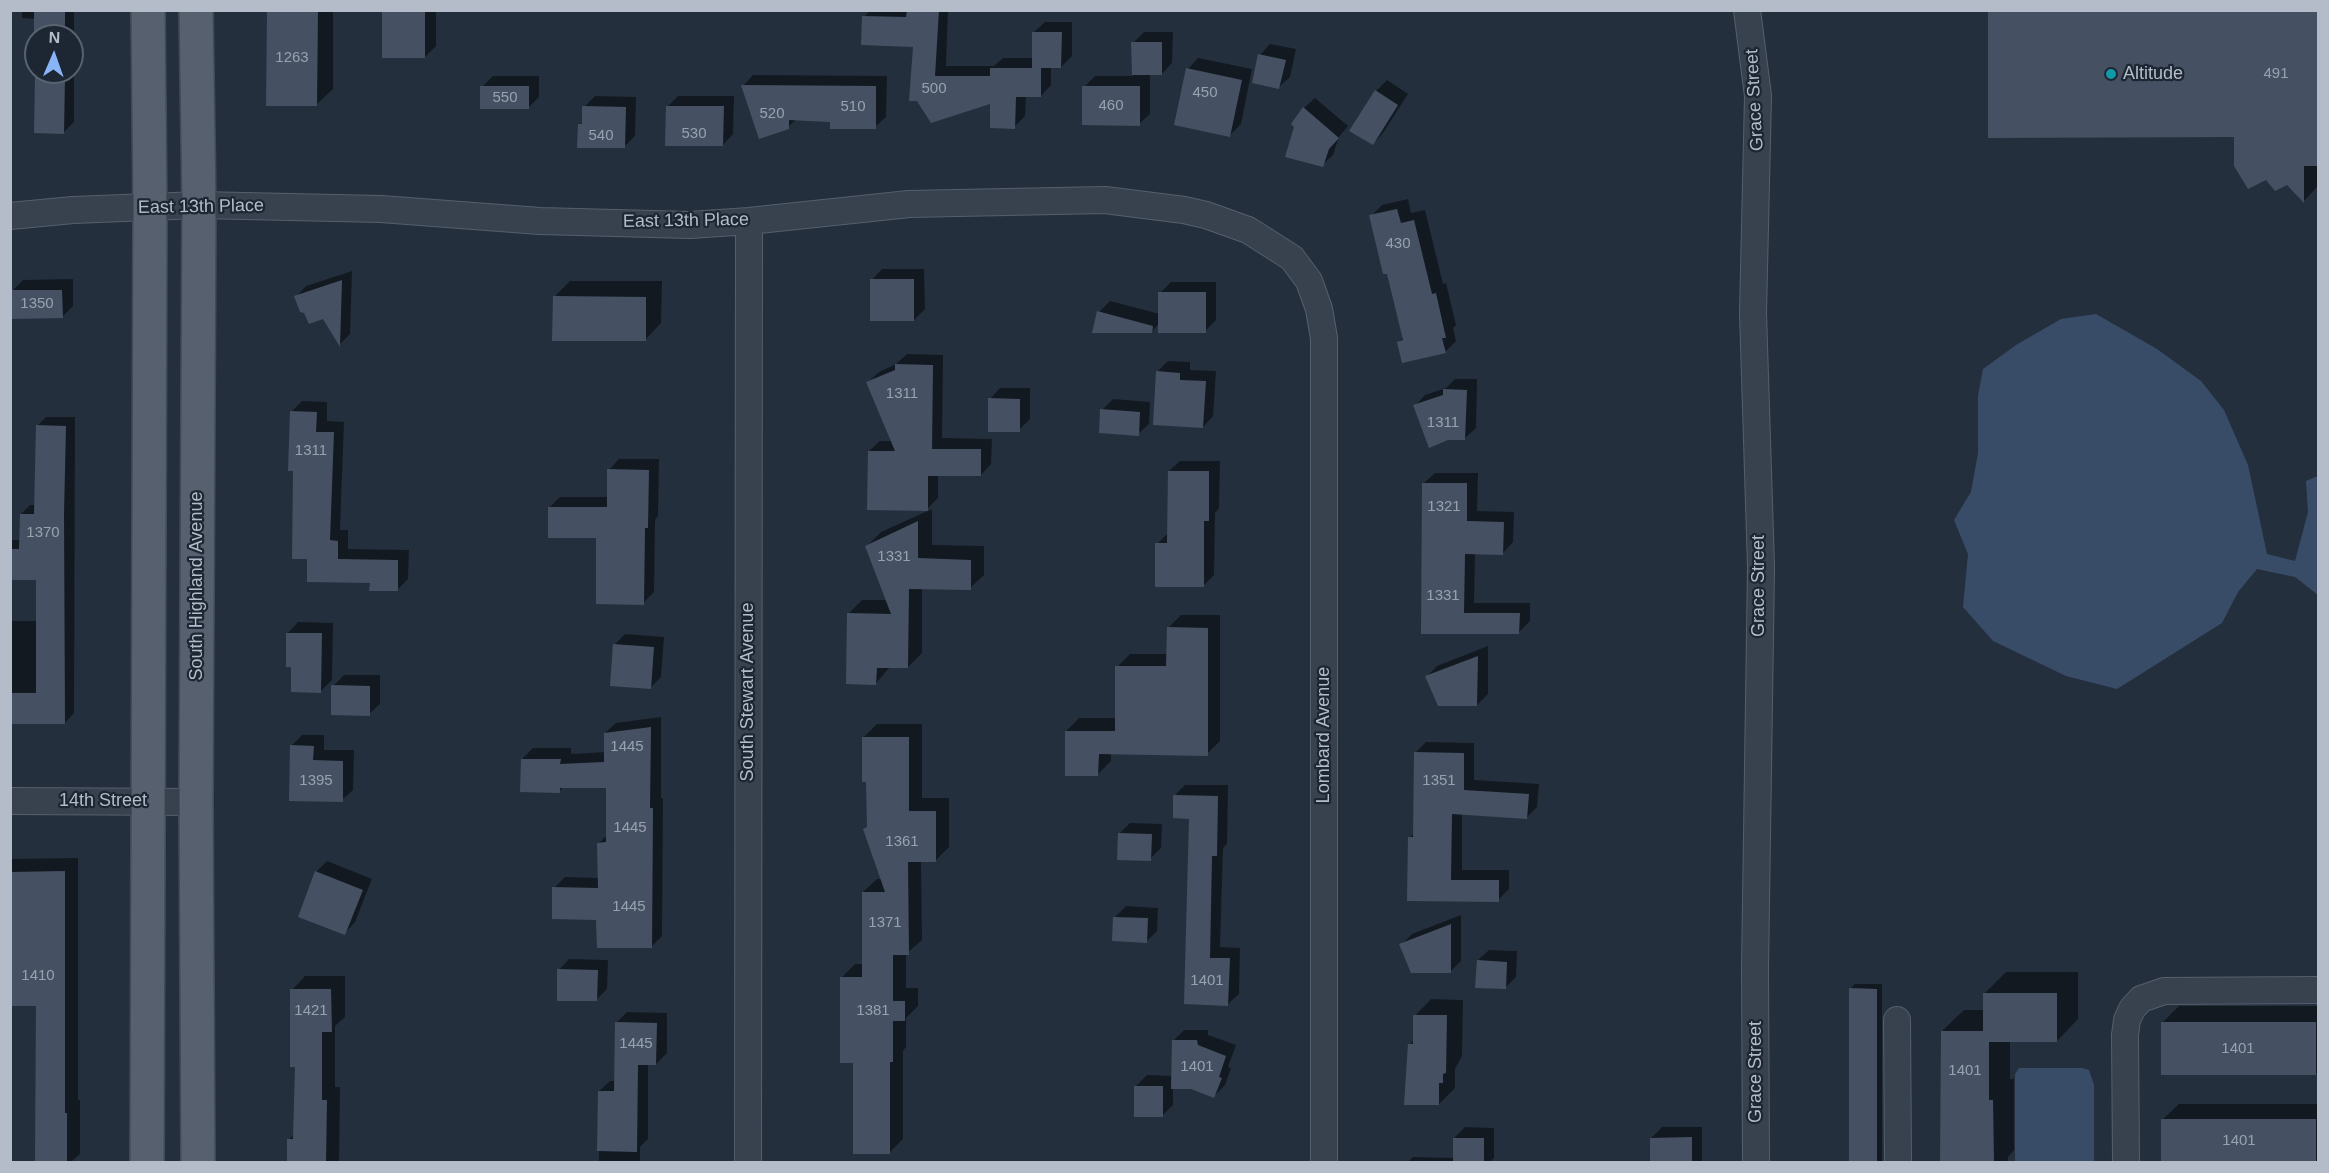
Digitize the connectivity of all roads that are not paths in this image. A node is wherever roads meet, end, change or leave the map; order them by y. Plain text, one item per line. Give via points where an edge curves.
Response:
1 (148, 10) edge
2 (196, 10) edge
3 (1747, 10) edge
4 (199, 205) junction
5 (150, 207) junction
6 (10, 216) edge
7 (749, 221) junction
8 (1319, 309) joint
9 (10, 801) edge
10 (148, 801) junction
11 (196, 802) junction
12 (2319, 990) edge
13 (1897, 1020) dead end
14 (147, 1162) edge
15 (198, 1162) edge
16 (748, 1162) edge
17 (1324, 1162) edge
18 (1756, 1162) edge
19 (1898, 1162) edge
20 (2126, 1162) edge

1 - 5 main road
2 - 4 main road, South Highland Avenue
3 - 18 street, Grace Street via 1758,96 1753,313 1761,567
4 - 5 street, East 13th Place
4 - 7 street, East 13th Place via 381,209 540,221 690,225
4 - 11 main road, South Highland Avenue
5 - 6 street, East 13th Place
5 - 10 main road
7 - 8 street, East 13th Place via 909,204 1106,200 1184,210 1248,230 1292,258 1309,281
7 - 16 street, South Stewart Avenue
8 - 17 street, Lombard Avenue via 1324,338
9 - 10 street, 14th Street
10 - 11 street, 14th Street
10 - 14 main road
11 - 15 main road, South Highland Avenue
12 - 20 street via 2164,991 2141,999 2127,1020 2125,1035
13 - 19 street

